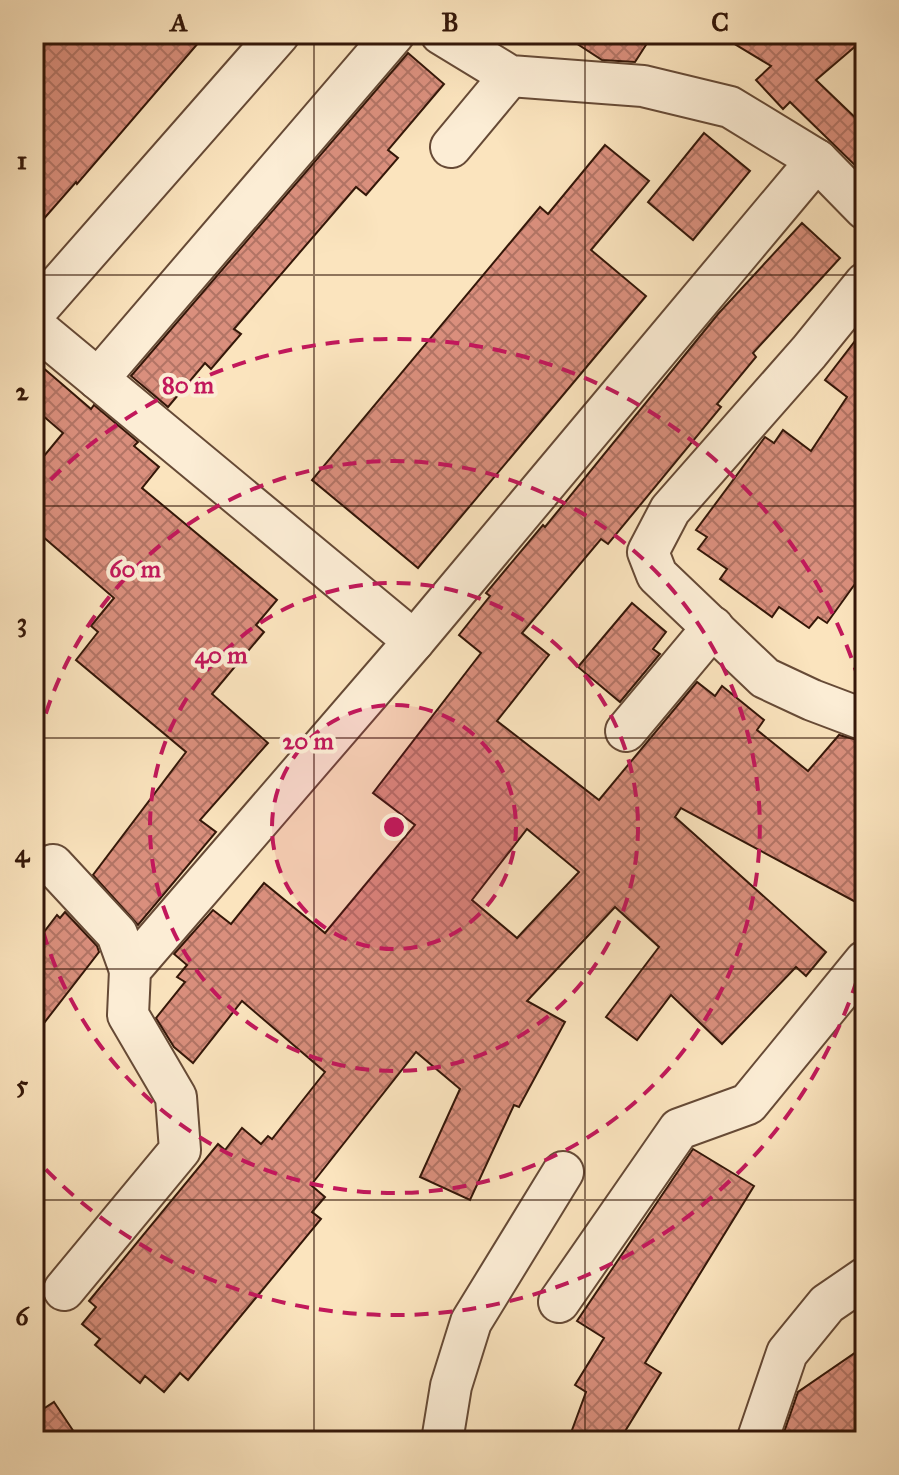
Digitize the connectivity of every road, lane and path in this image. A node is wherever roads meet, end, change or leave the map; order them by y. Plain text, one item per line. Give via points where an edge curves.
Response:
1 (279, 34) edge
2 (394, 34) edge
3 (441, 34) edge
4 (510, 76) junction
5 (451, 147) dead end
6 (817, 160) junction
7 (865, 209) edge
8 (865, 283) edge
9 (34, 313) edge
10 (34, 326) edge
11 (98, 379) junction
12 (713, 627) junction
13 (414, 641) junction
14 (865, 720) edge
15 (626, 731) dead end
16 (53, 865) dead end
17 (865, 961) edge
18 (130, 970) junction
19 (563, 1172) dead end
20 (865, 1278) edge
21 (64, 1290) dead end
22 (559, 1302) dead end
23 (442, 1441) edge
24 (757, 1441) edge

1 - 9 street
2 - 11 street
3 - 4 street
4 - 5 street
4 - 6 street via 643,86 730,107
6 - 7 street
6 - 13 street
8 - 12 street via 670,510 648,552 657,575
10 - 11 street
11 - 13 street
12 - 14 street via 765,678
12 - 15 street
13 - 18 street
16 - 18 street via 117,934
17 - 22 street via 748,1104 679,1129
18 - 21 street via 128,1015 176,1097 180,1150
19 - 23 street via 471,1322 451,1386
20 - 24 street via 827,1304 787,1353

